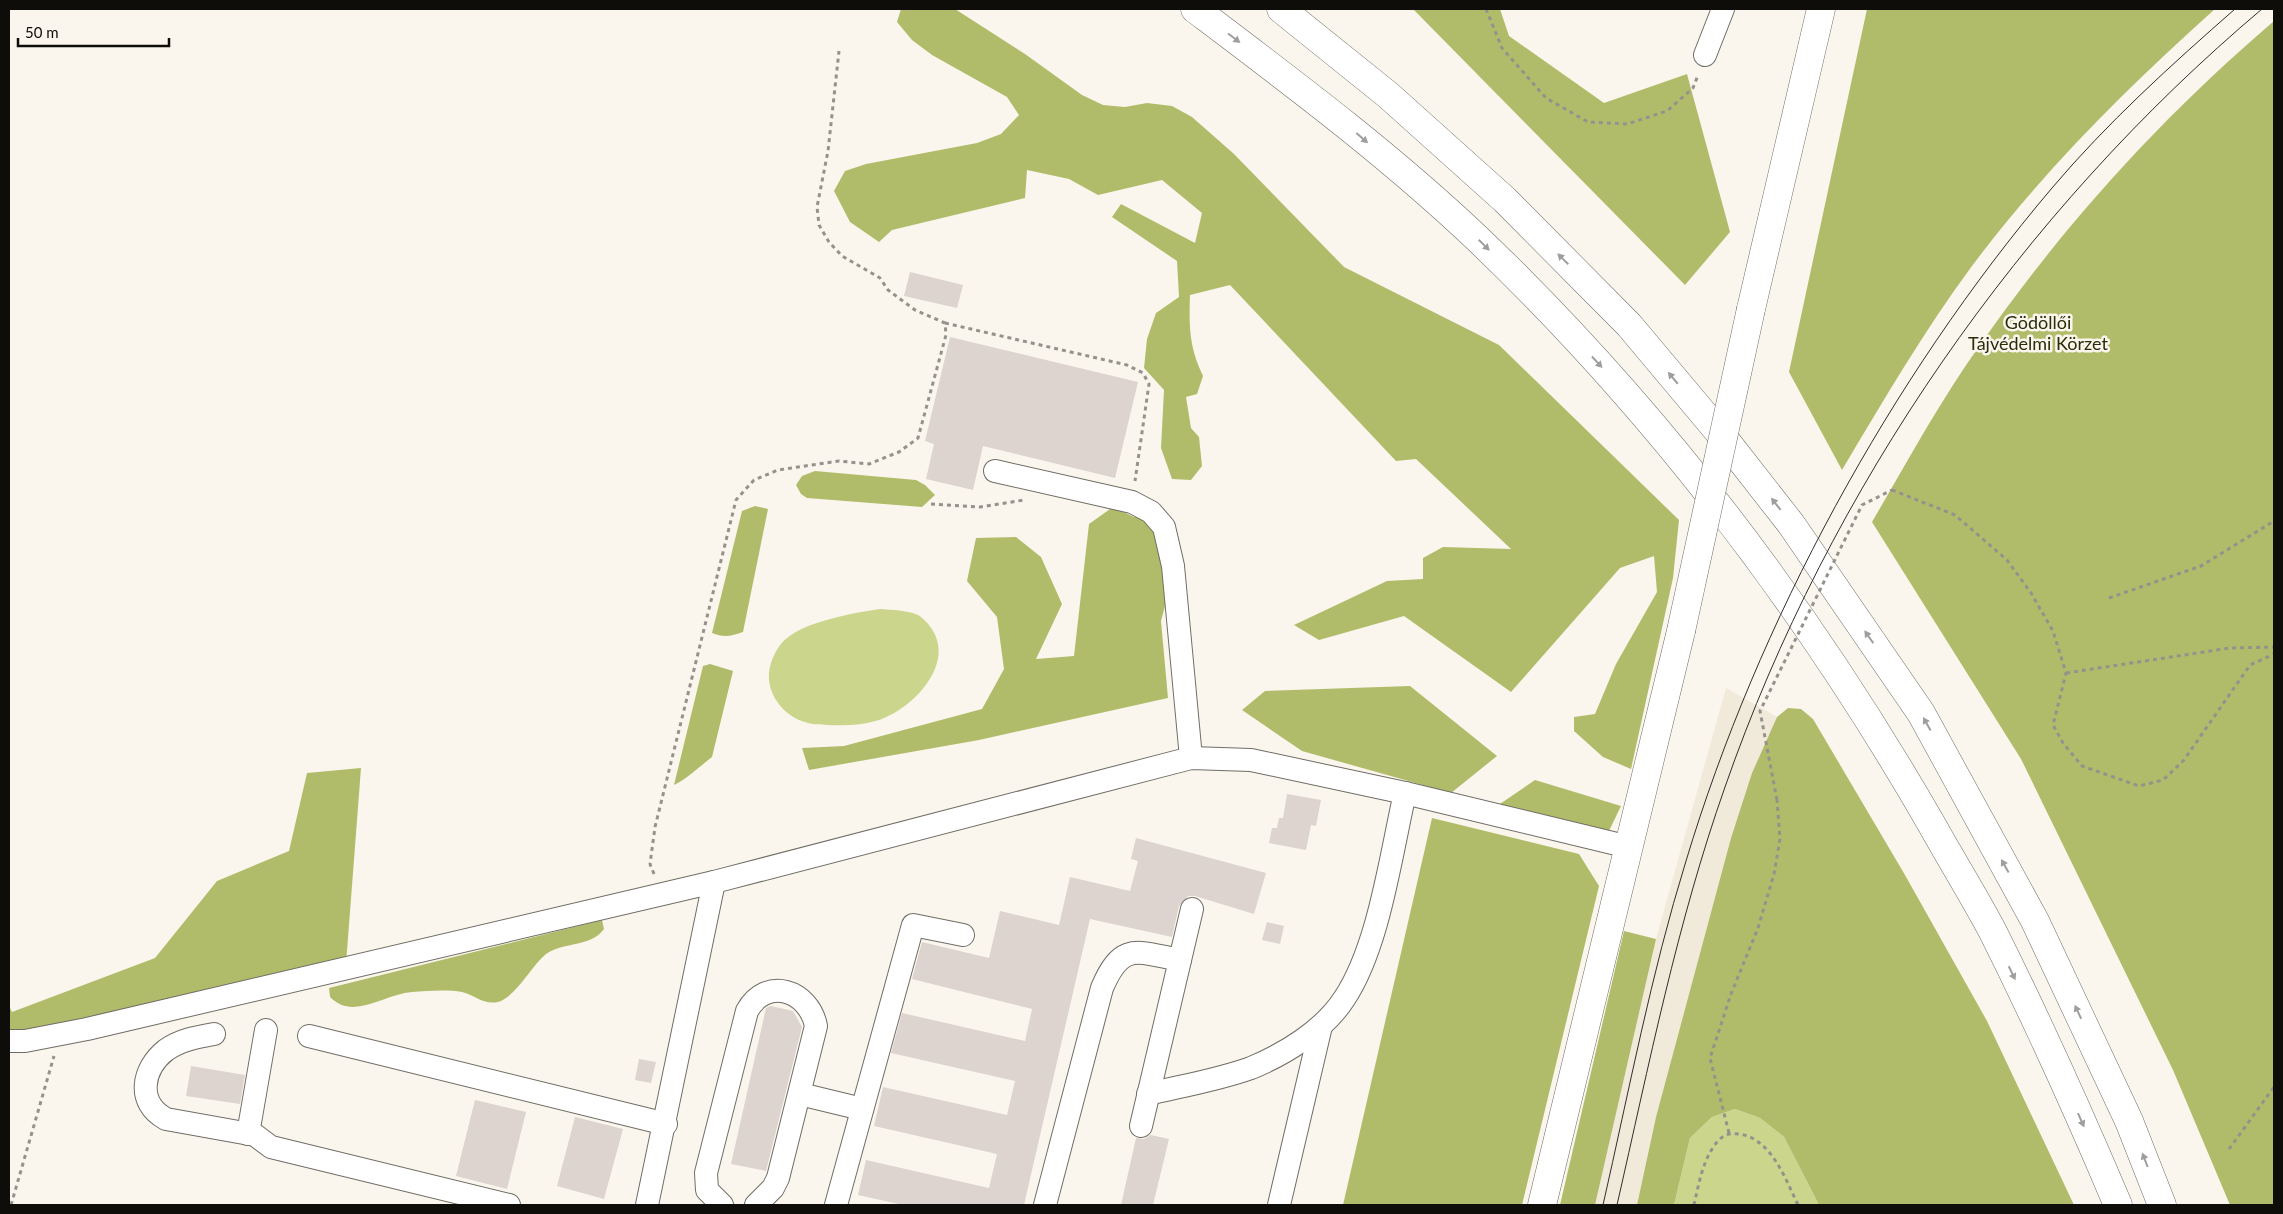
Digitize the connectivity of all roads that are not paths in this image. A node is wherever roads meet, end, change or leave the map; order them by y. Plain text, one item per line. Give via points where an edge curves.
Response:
1 (1195, 9) edge
2 (1280, 9) edge
3 (1723, 9) edge
4 (1821, 9) edge
5 (1705, 55) road end
6 (995, 471) dead end
7 (1191, 758) junction
8 (1405, 793) junction
9 (1629, 847) junction
10 (714, 882) junction
11 (1192, 909) dead end
12 (963, 935) dead end
13 (1180, 960) junction
14 (1321, 1026) junction
15 (266, 1030) dead end
16 (214, 1034) dead end
17 (309, 1036) dead end
18 (9, 1041) edge
19 (800, 1094) junction
20 (1148, 1094) junction
21 (862, 1109) junction
22 (666, 1124) junction
23 (1141, 1126) dead end
24 (248, 1134) junction
25 (509, 1205) edge
26 (647, 1205) edge
27 (722, 1205) edge
28 (756, 1205) edge
29 (836, 1205) edge
30 (1045, 1205) edge
31 (1280, 1205) edge
32 (1542, 1205) edge
33 (2118, 1205) edge
34 (2162, 1205) edge

1 -> 33 main road via 1356,133 1479,241 1551,312 1710,494 1769,571 1888,749 1923,809 1991,929
34 -> 2 main road via 2130,1121 2035,921 1921,713 1791,524 1636,333 1505,200 1388,94
3 - 5 street
4 - 9 main road, bridge
6 - 7 street via 1132,502 1159,519 1170,544 1173,566
7 - 8 street via 1251,760
7 - 10 street
8 - 9 street
8 - 14 street via 1372,935 1344,999
9 - 32 main road
10 - 18 street via 66,1033
10 - 22 street
11 - 13 street
12 - 21 street via 913,925
13 - 20 street
13 - 30 street via 1138,952 1120,958 1111,968 1102,988
14 - 20 street via 1251,1068
14 - 31 street
15 - 24 street
16 - 24 street via 190,1038 162,1055 148,1072 145,1096 152,1110 166,1119
17 - 22 street
19 - 21 street
19 - 27 street via 814,1036 814,1017 805,1003 792,993 760,994 747,1011 706,1173 707,1190
19 - 28 street via 778,1178
20 - 23 street
21 - 29 street
22 - 26 street
24 - 25 street via 271,1147

